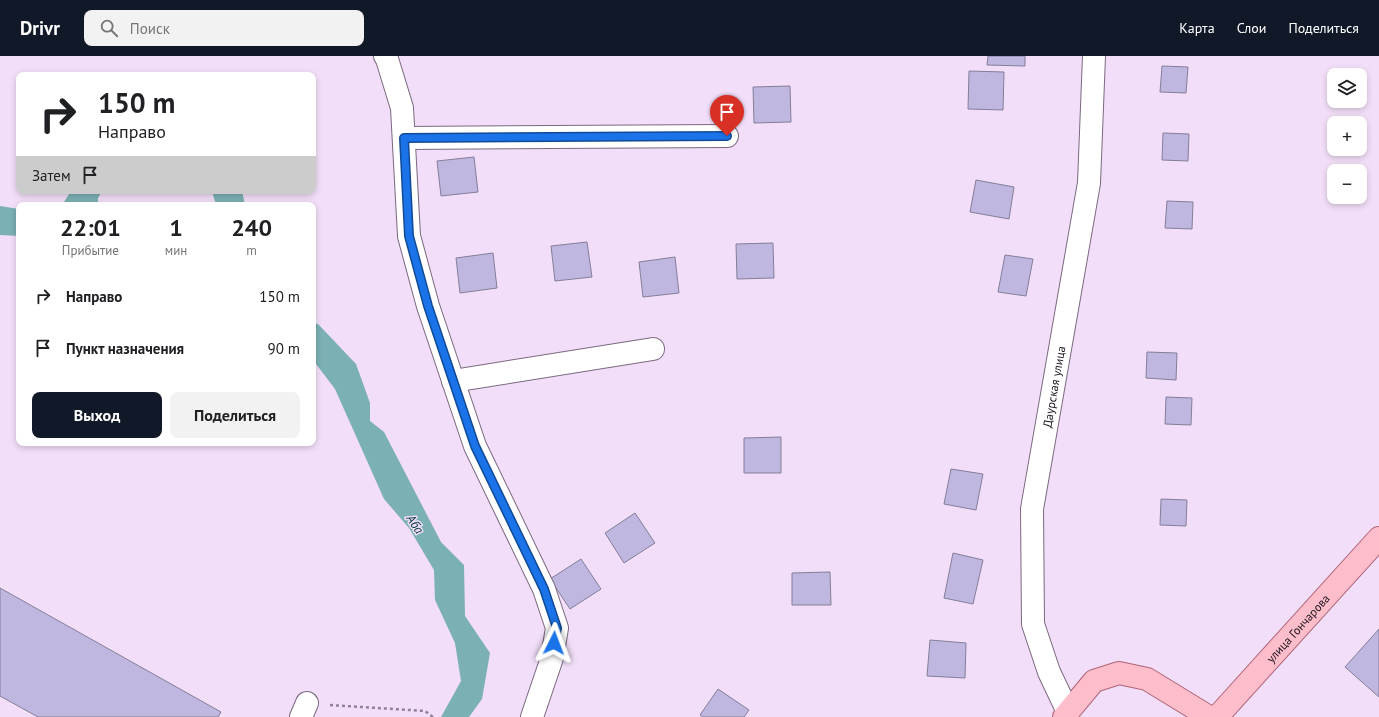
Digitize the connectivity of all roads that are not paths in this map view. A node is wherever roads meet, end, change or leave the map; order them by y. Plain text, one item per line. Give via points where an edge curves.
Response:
1 (385, 56) edge
2 (1094, 56) edge
3 (727, 136) dead end
4 (404, 138) junction
5 (653, 349) dead end
6 (453, 381) junction
7 (1379, 538) edge
8 (1066, 715) edge
9 (532, 717) edge
10 (1209, 717) edge
11 (1216, 717) edge

1 - 4 street via 402,108
2 - 8 street, Даурская улица via 1089,183 1032,509 1033,624
3 - 4 street
4 - 6 street via 409,236 428,306
5 - 6 street
6 - 9 street via 475,446 544,589 557,628 552,658
7 - 11 main road, улица Гончарова
8 - 10 main road via 1094,681 1119,673 1147,679

